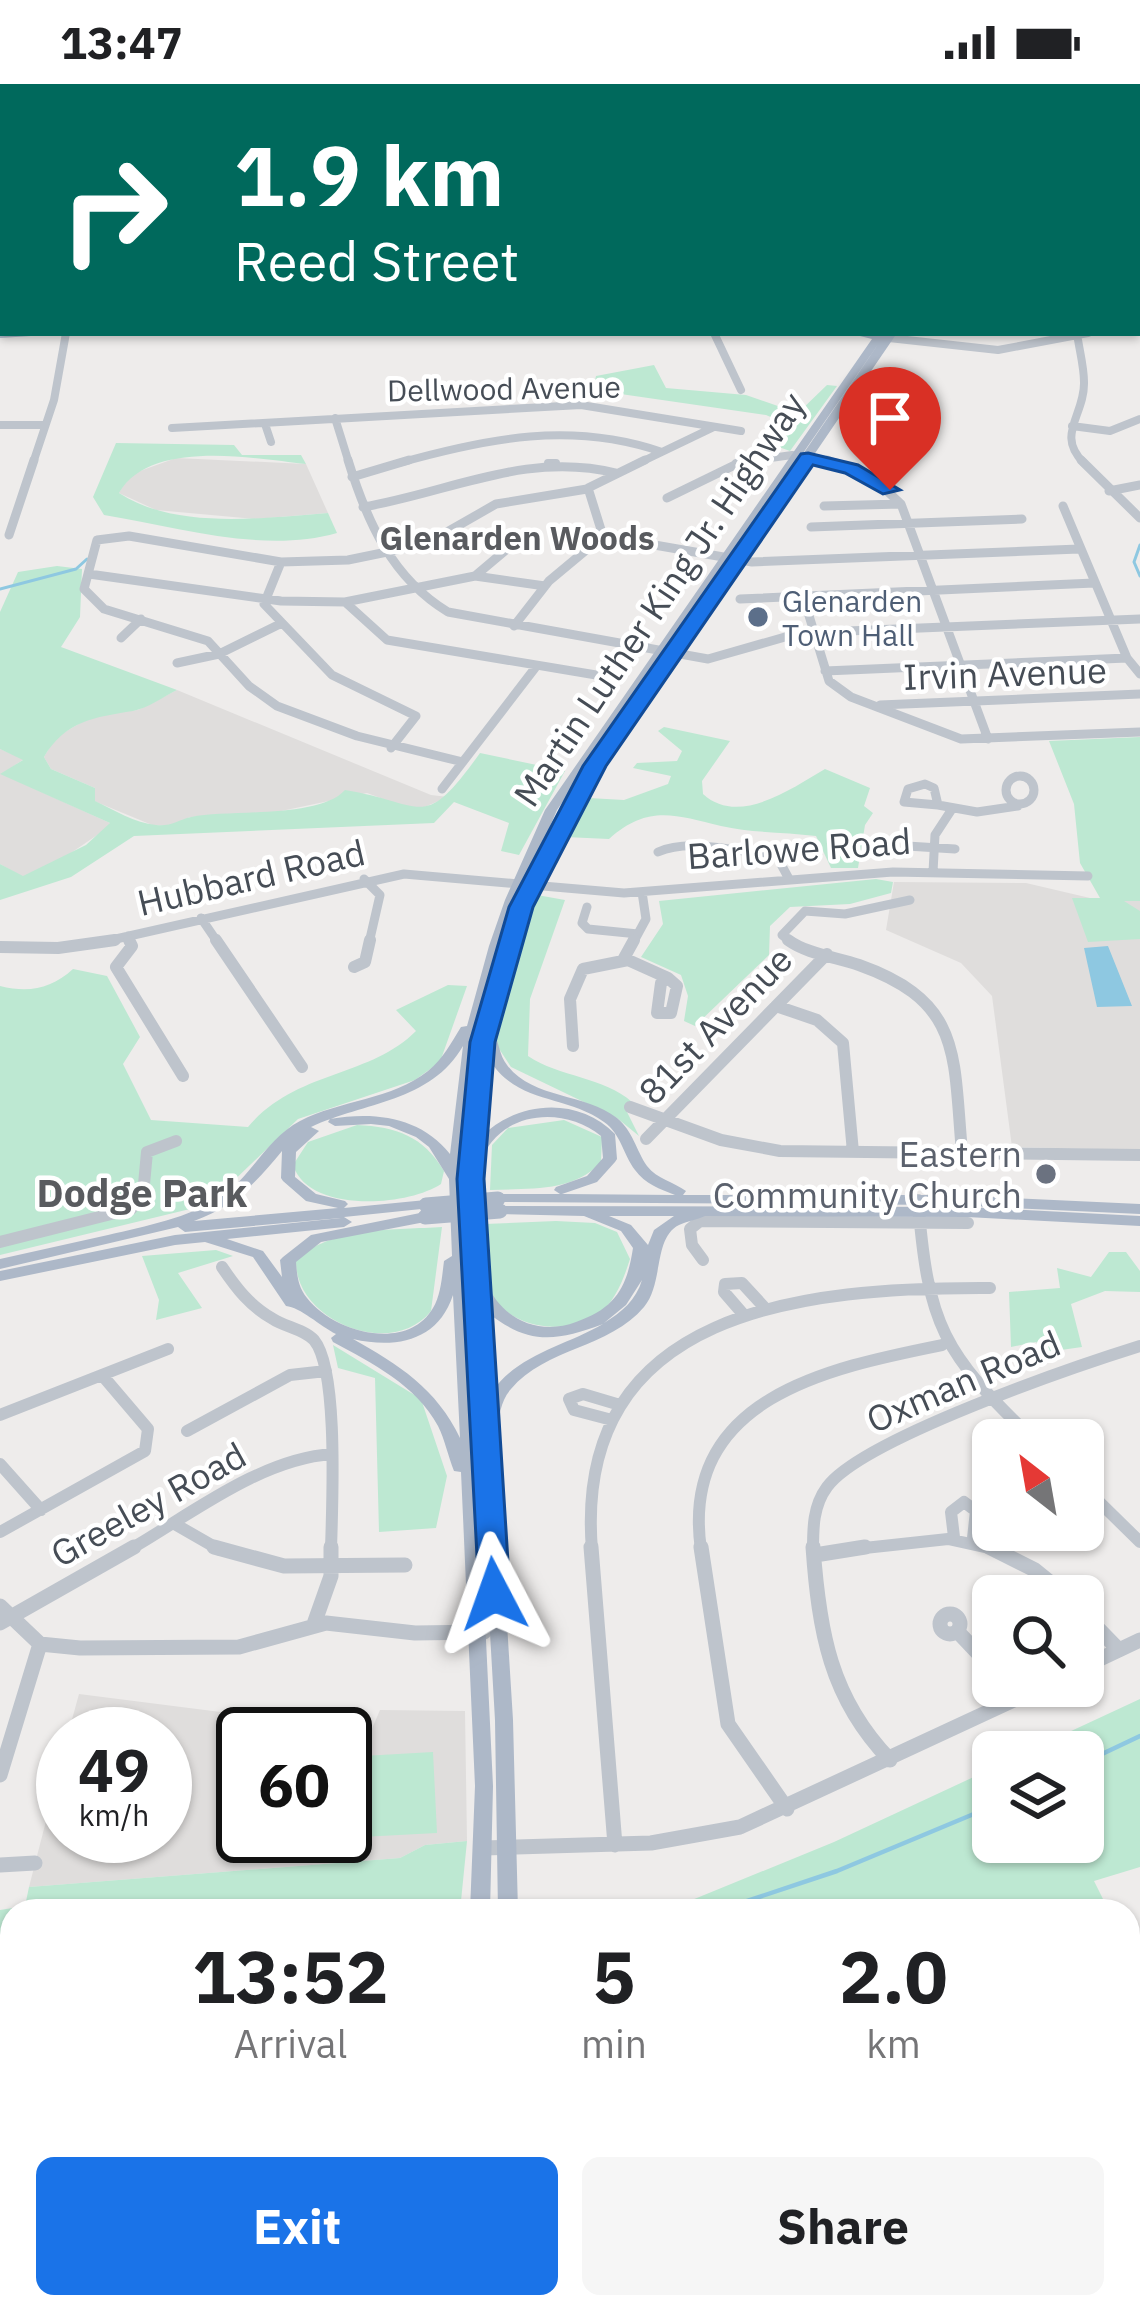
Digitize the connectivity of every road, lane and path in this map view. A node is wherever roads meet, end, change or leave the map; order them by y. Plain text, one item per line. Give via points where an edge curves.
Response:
1 (67, 336) edge
2 (715, 336) edge
3 (846, 336) edge
4 (884, 336) edge
5 (884, 336) edge
6 (891, 336) edge
7 (1074, 336) edge
8 (1081, 336) edge
9 (870, 349) junction
10 (741, 390) dead end
11 (400, 412) junction
12 (335, 418) junction
13 (1140, 419) edge
14 (265, 424) junction
15 (0, 425) edge
16 (45, 425) junction
17 (1072, 426) junction
18 (406, 427) dead end
19 (714, 427) junction
20 (172, 428) dead end
21 (741, 431) dead end
22 (271, 442) dead end
23 (662, 452) junction
24 (794, 456) junction
25 (808, 458) junction
26 (616, 473) junction
27 (352, 476) junction
28 (1140, 485) edge
29 (587, 489) junction
30 (1109, 490) junction
31 (667, 498) dead end
32 (901, 504) junction
33 (824, 506) dead end
34 (1063, 506) dead end
35 (363, 507) junction
36 (1140, 518) edge
37 (1022, 519) dead end
38 (908, 522) junction
39 (812, 527) dead end
40 (526, 532) dead end
41 (10, 535) dead end
42 (603, 536) junction
43 (1079, 549) junction
44 (389, 554) junction
45 (920, 555) junction
46 (722, 560) junction
47 (737, 560) junction
48 (281, 562) junction
49 (89, 574) junction
50 (475, 576) junction
51 (1094, 583) junction
52 (545, 586) junction
53 (417, 587) junction
54 (933, 590) junction
55 (802, 596) junction
56 (740, 599) dead end
57 (262, 600) junction
58 (345, 602) junction
59 (141, 619) junction
60 (1140, 619) edge
61 (1110, 620) junction
62 (282, 623) junction
63 (514, 626) junction
64 (947, 627) junction
65 (812, 632) junction
66 (121, 638) dead end
67 (226, 651) junction
68 (666, 653) junction
69 (1127, 658) junction
70 (177, 663) dead end
71 (961, 665) junction
72 (536, 668) junction
73 (825, 671) junction
74 (1140, 674) edge
75 (608, 677) dead end
76 (1140, 694) edge
77 (974, 701) junction
78 (872, 706) junction
79 (1140, 732) edge
80 (988, 739) junction
81 (391, 748) junction
82 (463, 762) junction
83 (442, 789) dead end
84 (938, 805) dead end
85 (1018, 806) dead end
86 (952, 809) junction
87 (907, 846) dead end
88 (932, 847) junction
89 (955, 849) dead end
90 (658, 852) dead end
91 (933, 872) junction
92 (1088, 877) dead end
93 (364, 879) junction
94 (789, 879) junction
95 (523, 883) junction
96 (643, 892) junction
97 (910, 899) dead end
98 (587, 907) dead end
99 (201, 918) junction
100 (638, 934) junction
101 (128, 936) junction
102 (0, 947) edge
103 (827, 954) junction
104 (623, 960) junction
105 (353, 968) dead end
106 (668, 979) dead end
107 (776, 1006) junction
108 (483, 1011) junction
109 (573, 1046) dead end
110 (302, 1067) dead end
111 (183, 1076) dead end
112 (631, 1107) dead end
113 (664, 1119) junction
114 (646, 1139) dead end
115 (176, 1141) dead end
116 (853, 1152) junction
117 (962, 1152) junction
118 (1140, 1155) edge
119 (463, 1182) junction
120 (705, 1197) junction
121 (499, 1205) junction
122 (558, 1208) junction
123 (1140, 1209) edge
124 (763, 1210) junction
125 (426, 1211) junction
126 (918, 1211) junction
127 (1140, 1221) edge
128 (968, 1222) dead end
129 (457, 1229) junction
130 (117, 1238) junction
131 (191, 1238) junction
132 (0, 1242) edge
133 (703, 1260) dead end
134 (473, 1263) junction
135 (0, 1264) edge
136 (222, 1268) dead end
137 (0, 1276) edge
138 (926, 1286) junction
139 (990, 1288) dead end
140 (764, 1307) junction
141 (743, 1314) junction
142 (942, 1346) junction
143 (1140, 1346) edge
144 (168, 1349) dead end
145 (326, 1371) junction
146 (102, 1375) junction
147 (992, 1400) junction
148 (620, 1405) junction
149 (0, 1415) edge
150 (1012, 1419) edge
151 (612, 1420) junction
152 (187, 1431) dead end
153 (332, 1454) junction
154 (0, 1464) edge
155 (488, 1484) junction
156 (1104, 1507) edge
157 (972, 1508) edge
158 (470, 1509) junction
159 (41, 1510) junction
160 (173, 1523) junction
161 (0, 1532) edge
162 (954, 1537) junction
163 (972, 1538) edge
164 (1140, 1542) edge
165 (1006, 1551) edge
166 (815, 1555) junction
167 (405, 1565) dead end
168 (332, 1568) junction
169 (1042, 1575) edge
170 (4, 1615) edge
171 (314, 1624) junction
172 (486, 1631) junction
173 (958, 1632) dead end
174 (1104, 1634) edge
175 (1140, 1640) edge
176 (40, 1644) junction
177 (972, 1647) edge
178 (1119, 1650) junction
179 (1104, 1657) edge
180 (987, 1707) edge
181 (890, 1760) junction
182 (0, 1775) edge
183 (787, 1809) junction
184 (615, 1845) junction
185 (484, 1848) junction
186 (506, 1849) junction
187 (35, 1864) dead end
188 (0, 1865) edge
189 (481, 1899) edge
190 (508, 1899) edge

1 - 16 street
2 - 10 street
3 - 9 main road
4 - 9 main road, Martin Luther King Jr. Highway
5 - 25 main road, Martin Luther King Jr. Highway
6 - 7 street via 982,350
8 - 17 street via 1085,386
9 - 24 main road, Martin Luther King Jr. Highway
11 - 12 street, Dellwood Avenue
11 - 18 street
11 - 19 street, Dellwood Avenue via 605,406
12 - 14 street, Dellwood Avenue
12 - 27 street
13 - 17 street via 1110,431
14 - 20 street, Dellwood Avenue
14 - 22 street
15 - 16 street
16 - 41 street
17 - 30 street via 1072,455
19 - 21 street, Dellwood Avenue
19 - 23 street
23 - 26 street
23 - 27 street via 612,436 562,434 454,447
24 - 25 street
24 - 31 street via 742,461
24 - 46 main road, Martin Luther King Jr. Highway
25 - 32 street via 866,475
25 - 47 main road, Martin Luther King Jr. Highway
26 - 29 street
26 - 35 street via 581,461 500,470
27 - 35 street
28 - 30 street
29 - 42 street
29 - 44 street via 486,507 430,542
30 - 36 street
32 - 33 street
32 - 38 street
34 - 43 street
35 - 44 street
37 - 38 street
38 - 39 street
38 - 45 street
40 - 50 street
42 - 46 street
42 - 52 street
43 - 45 street
43 - 51 street
44 - 48 street
44 - 53 street
45 - 47 street
45 - 54 street
46 - 47 street
46 - 68 main road, Martin Luther King Jr. Highway
47 - 68 main road, Martin Luther King Jr. Highway
48 - 49 street via 109,535 97,539
48 - 57 street
49 - 57 street
49 - 59 street via 84,589 93,603
50 - 52 street
50 - 53 street
51 - 54 street
51 - 61 street
52 - 63 street
53 - 58 street
53 - 63 street via 443,610
54 - 55 street
54 - 64 street
55 - 56 street
55 - 65 street
57 - 58 street
57 - 62 street
58 - 72 street via 387,640
59 - 66 street
59 - 67 street
60 - 61 street
61 - 64 street
61 - 69 street
62 - 67 street
62 - 81 street via 332,675 415,714
63 - 68 street
64 - 65 street
64 - 71 street
65 - 68 street via 728,658
65 - 73 street
67 - 70 street
67 - 81 street via 266,700
68 - 95 main road, Martin Luther King Jr. Highway via 589,764
69 - 71 street
69 - 74 street
71 - 73 street
71 - 77 street
72 - 75 street
72 - 82 street
73 - 78 street via 836,689
76 - 77 street, Irvin Avenue
77 - 78 street, Irvin Avenue
77 - 80 street
78 - 80 street via 957,738
79 - 80 street
81 - 82 street
82 - 83 street
84 - 86 street
85 - 86 street
86 - 88 street
87 - 88 street
88 - 89 street
88 - 91 street
90 - 94 street via 679,843 776,853
91 - 92 street, Barlowe Road
91 - 94 street, Barlowe Road
93 - 95 street, Hubbard Road via 426,873
93 - 99 street, Hubbard Road
93 - 105 street via 380,895 365,962
94 - 96 street, Barlowe Road
95 - 96 street, Barlowe Road
95 - 108 main road, Martin Luther King Jr. Highway
96 - 100 street via 647,915
97 - 103 street via 845,914 807,910 783,930 788,942
98 - 100 street via 588,929
99 - 101 street, Hubbard Road
99 - 110 street
100 - 104 street
101 - 102 street, Hubbard Road
101 - 111 street via 132,946 116,968
103 - 107 street, 81st Avenue
103 - 117 street via 900,980 941,1013 956,1068
104 - 106 street
104 - 109 street via 594,963 576,977
107 - 113 street, 81st Avenue
107 - 116 street via 822,1023 845,1046
108 - 119 main road, Martin Luther King Jr. Highway via 462,1085
108 - 120 main road via 492,1054 509,1076 605,1117 646,1176
108 - 130 main road via 450,1060 420,1085 308,1122 222,1203
112 - 113 street
113 - 114 street, 81st Avenue
113 - 116 street via 749,1147
115 - 132 street via 147,1152 143,1195 131,1209
116 - 117 street
117 - 118 street
119 - 121 main road via 484,1139 526,1115 580,1116 610,1138 610,1160 592,1179
119 - 125 main road via 432,1141 388,1121 324,1126 296,1142 285,1160 293,1186 317,1200
119 - 129 main road, Martin Luther King Jr. Highway
119 - 134 main road, Martin Luther King Jr. Highway
120 - 121 main road
120 - 126 main road
121 - 122 main road
121 - 125 main road, bridge
122 - 124 main road
122 - 134 main road via 606,1218 639,1241 635,1283 604,1318 559,1333 517,1326 487,1302
123 - 126 main road
124 - 126 main road
124 - 155 main road via 695,1215 666,1226 650,1285 630,1313 509,1380 490,1413
125 - 129 main road via 303,1244 289,1260 292,1286 315,1314 348,1333 410,1334 442,1306
125 - 130 main road via 235,1220
125 - 131 main road
126 - 127 main road
126 - 128 street
126 - 133 street via 700,1221 690,1229
126 - 138 street
129 - 158 main road, Martin Luther King Jr. Highway
130 - 135 main road
131 - 137 main road
131 - 158 main road via 258,1253 312,1322 430,1397 454,1443
134 - 155 main road, Martin Luther King Jr. Highway
136 - 145 street via 244,1299 321,1344
138 - 139 street
138 - 140 street
138 - 142 street
140 - 141 street
140 - 141 street via 742,1283 725,1284
141 - 148 street via 676,1350
142 - 147 street
142 - 183 street via 843,1365 781,1390 727,1434 705,1473 700,1541 728,1724
143 - 147 street, Oxman Road
144 - 146 street
145 - 152 street via 290,1375
145 - 153 street
146 - 149 street
146 - 159 street via 148,1430 145,1451
147 - 150 street
147 - 166 street, Oxman Road via 842,1471 815,1511
148 - 151 street
148 - 151 street via 580,1394 568,1400 574,1410
151 - 184 street via 595,1456 588,1504
153 - 160 street, Greeley Road via 294,1459
153 - 168 street
154 - 159 street
155 - 172 main road, Martin Luther King Jr. Highway
156 - 164 street
157 - 162 street via 954,1506
158 - 172 main road, Martin Luther King Jr. Highway
159 - 161 street
160 - 168 street via 231,1558
160 - 170 street, Greeley Road
162 - 163 street
162 - 166 street
165 - 169 street
166 - 181 street, Oxman Road via 842,1696
167 - 168 street
168 - 171 street
170 - 176 street
171 - 172 street
171 - 176 street via 223,1648
172 - 185 main road, Martin Luther King Jr. Highway
172 - 186 main road, Martin Luther King Jr. Highway
173 - 177 street
174 - 178 street
175 - 178 street
176 - 182 street
178 - 179 street
180 - 181 street
181 - 183 street
183 - 184 street via 711,1835
184 - 186 street
185 - 186 street
185 - 189 main road, Martin Luther King Jr. Highway
186 - 190 main road, Martin Luther King Jr. Highway
187 - 188 street

